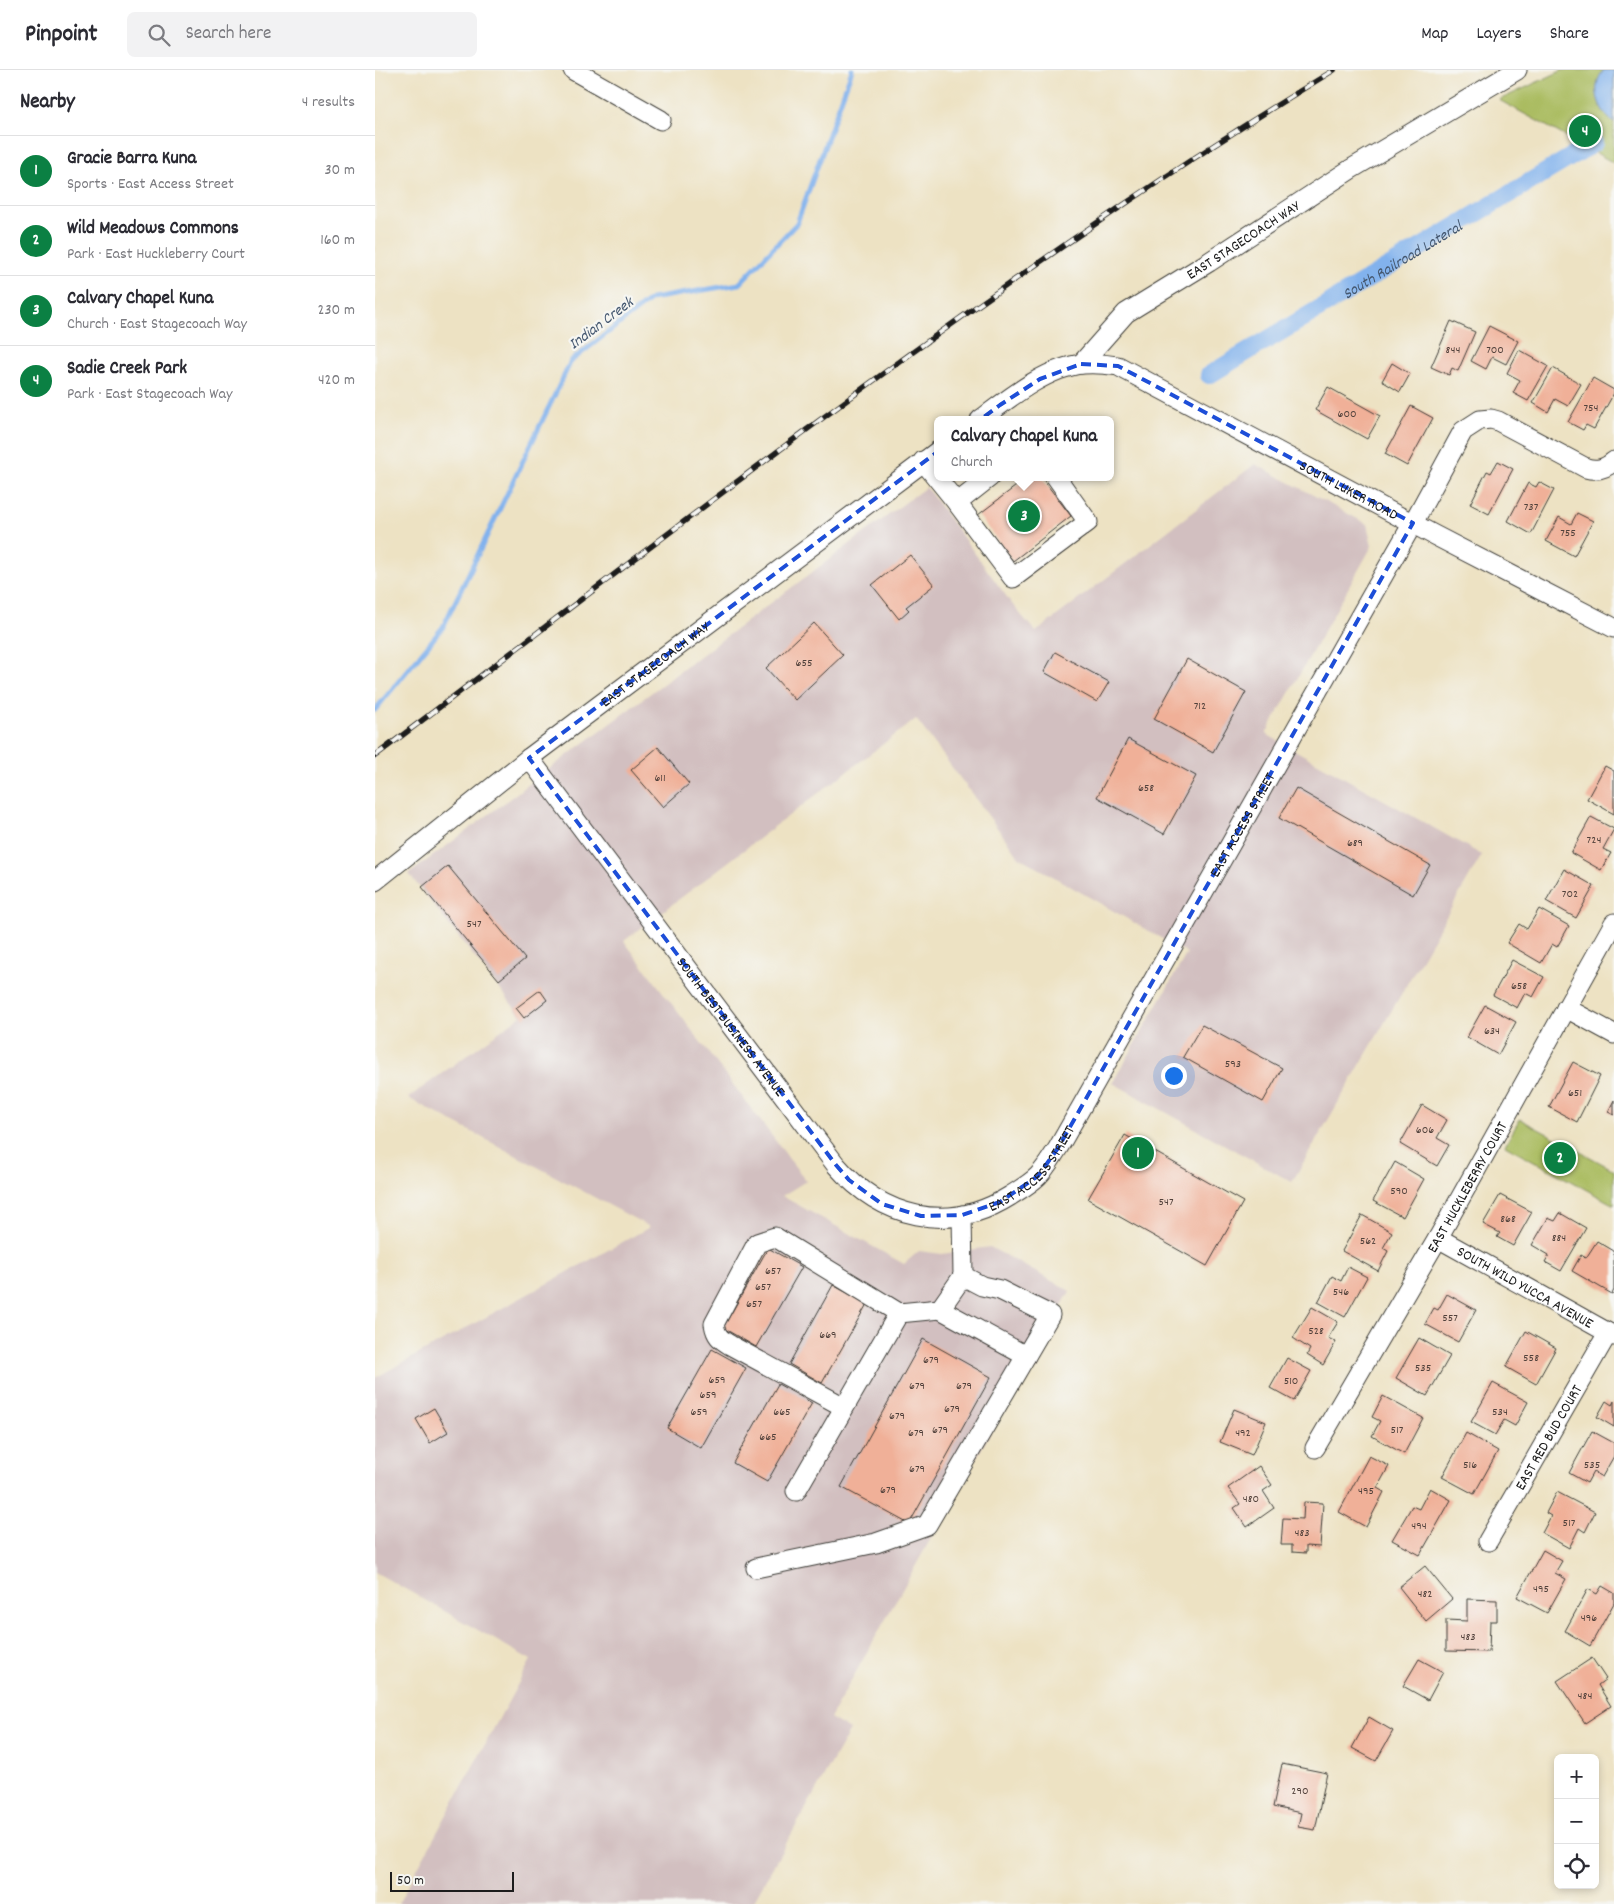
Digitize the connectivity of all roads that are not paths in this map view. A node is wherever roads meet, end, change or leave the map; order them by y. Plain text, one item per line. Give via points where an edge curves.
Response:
1 (1517, 70) edge
2 (581, 72) edge
3 (661, 120) dead end
4 (1081, 364) junction
5 (1005, 412) edge
6 (992, 416) edge
7 (930, 456) edge
8 (1609, 465) edge
9 (944, 481) edge
10 (984, 481) edge
11 (1058, 481) edge
12 (957, 503) junction
13 (1413, 524) junction
14 (1614, 628) edge
15 (529, 758) junction
16 (375, 881) edge
17 (1614, 923) edge
18 (1566, 1008) junction
19 (1614, 1034) edge
20 (981, 1210) joint
21 (961, 1215) junction
22 (1438, 1238) junction
23 (963, 1276) junction
24 (940, 1309) junction
25 (899, 1313) junction
26 (1611, 1334) edge
27 (1026, 1356) junction
28 (844, 1407) junction
29 (1315, 1448) dead end
30 (796, 1491) dead end
31 (1488, 1541) dead end
32 (756, 1568) dead end

1 - 4 street, EAST STAGECOACH WAY via 1351,169 1126,313
2 - 3 street
4 - 5 street via 1040,379
4 - 13 street, SOUTH LUKER ROAD via 1118,366
5 - 6 street
7 - 15 street, EAST STAGECOACH WAY
8 - 13 street, EAST ACCESS STREET via 1594,470 1586,468 1498,421 1481,420 1463,431
9 - 12 street
10 - 12 street
11 - 12 street via 1087,522 1013,578
13 - 14 street, SOUTH LUKER ROAD
13 - 20 street, EAST ACCESS STREET via 1058,1148 1038,1176 1000,1202
15 - 16 street, EAST STAGECOACH WAY
15 - 21 street, SOUTH BEST BUSINESS AVENUE via 849,1180 882,1204 901,1211 921,1216
17 - 18 street, EAST HUCKLEBERRY COURT
18 - 19 street
18 - 22 street, EAST HUCKLEBERRY COURT
20 - 21 street, SOUTH BEST BUSINESS AVENUE
21 - 23 street
22 - 26 street, SOUTH WILD YUCCA AVENUE
22 - 29 street, EAST HUCKLEBERRY COURT
23 - 24 street
23 - 27 street via 1050,1315
24 - 25 street
24 - 27 street
25 - 28 street
25 - 28 street via 775,1237 757,1243 714,1324 715,1333 730,1345
26 - 31 street, EAST RED BUD COURT
27 - 32 street via 927,1526 876,1543
28 - 30 street

